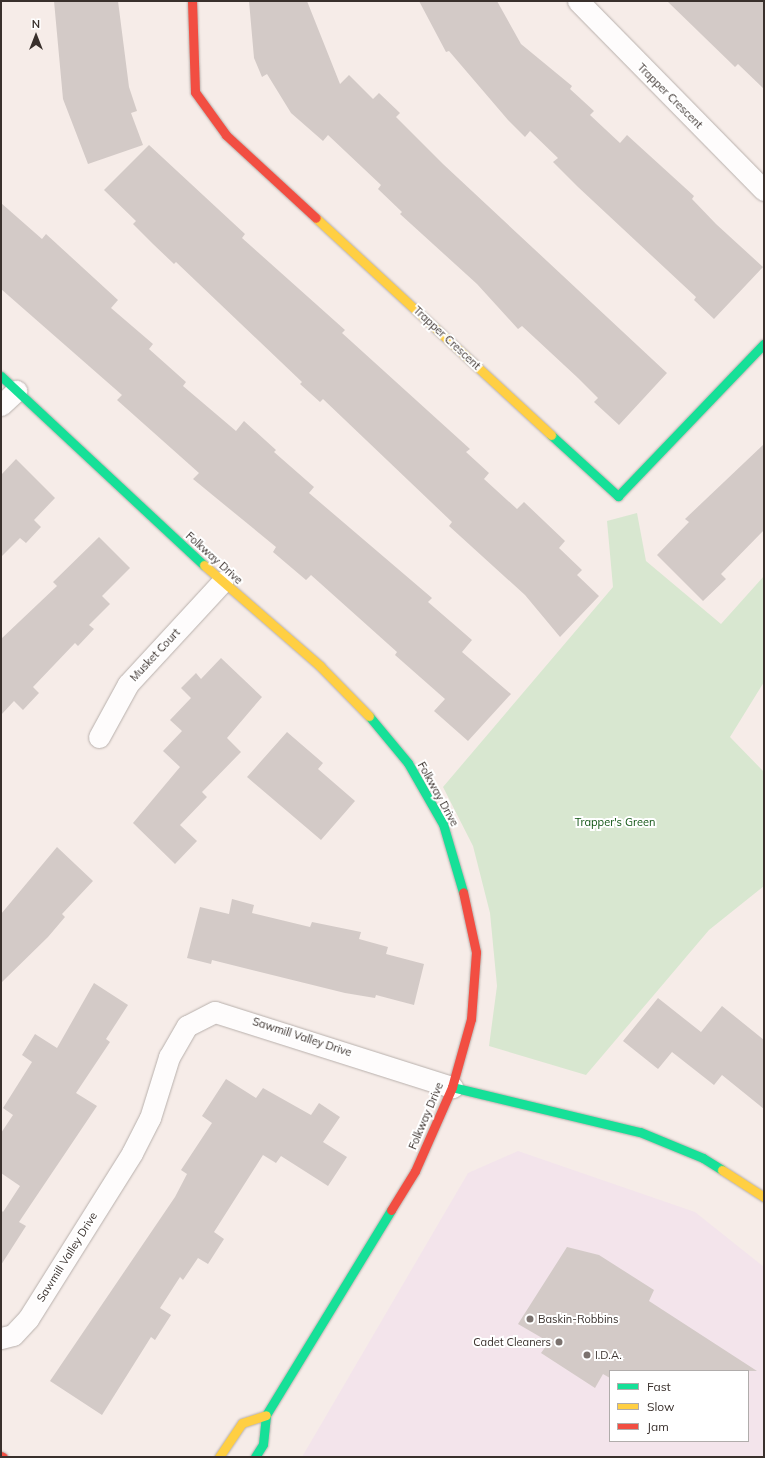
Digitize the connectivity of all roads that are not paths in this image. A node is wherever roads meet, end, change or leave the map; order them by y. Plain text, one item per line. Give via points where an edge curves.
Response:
1 (192, 1) edge
2 (578, 1) edge
3 (764, 190) edge
4 (764, 344) edge
5 (1, 376) edge
6 (16, 391) junction
7 (1, 405) edge
8 (222, 582) junction
9 (99, 737) dead end
10 (452, 1087) junction
11 (764, 1196) edge
12 (1, 1338) edge
13 (266, 1415) junction
14 (219, 1457) edge
15 (255, 1457) edge

1 - 4 street, Trapper Crescent via 194,92 226,135 618,496
2 - 3 street, Trapper Crescent
5 - 6 street, Folkway Drive
6 - 7 street
6 - 8 street, Folkway Drive
8 - 9 street, Musket Court via 128,684
8 - 10 street, Folkway Drive via 320,666 383,730 408,763 443,824 452,849 476,952 471,1019
10 - 11 street, Sawmill Valley Drive via 640,1132 703,1158
10 - 12 street, Sawmill Valley Drive via 216,1012 187,1026 169,1057 150,1118 132,1153 28,1319 13,1335
10 - 13 street, Folkway Drive via 415,1171
13 - 14 street via 242,1423
13 - 15 street, Folkway Drive via 263,1444

